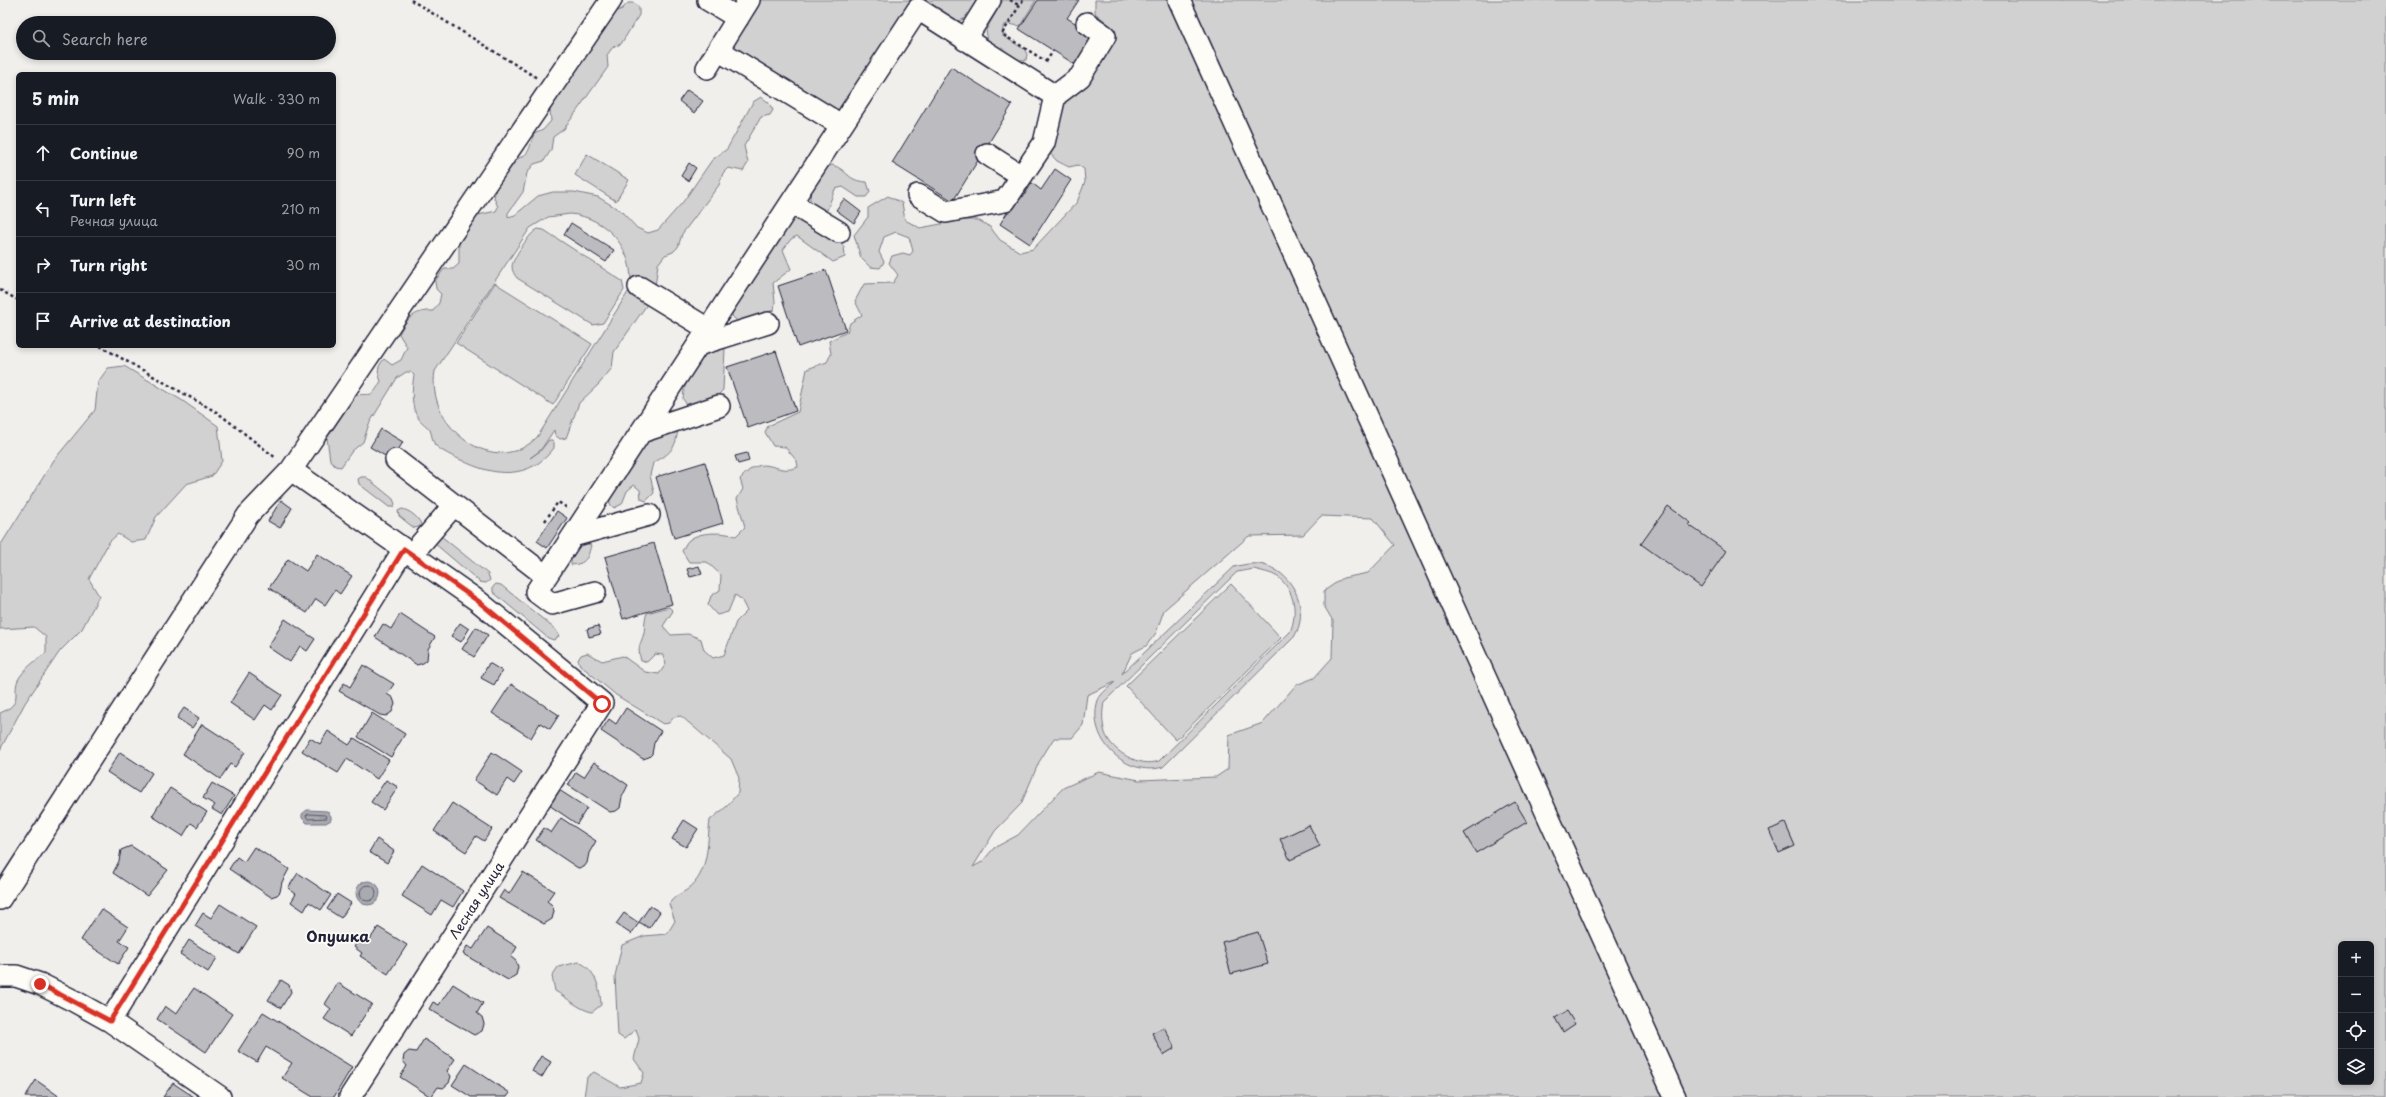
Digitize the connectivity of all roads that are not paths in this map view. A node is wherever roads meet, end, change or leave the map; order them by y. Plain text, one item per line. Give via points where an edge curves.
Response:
1 (611, 0) edge
2 (708, 0) edge
3 (749, 0) edge
4 (990, 0) edge
5 (1179, 0) edge
6 (738, 18) junction
7 (1087, 23) dead end
8 (965, 40) junction
9 (718, 50) junction
10 (707, 68) dead end
11 (1055, 96) junction
12 (841, 126) junction
13 (987, 154) dead end
14 (1021, 176) junction
15 (918, 195) dead end
16 (791, 203) junction
17 (839, 232) dead end
18 (639, 287) dead end
19 (768, 323) dead end
20 (703, 337) junction
21 (719, 406) dead end
22 (641, 432) junction
23 (396, 460) dead end
24 (291, 470) junction
25 (454, 505) junction
26 (649, 516) dead end
27 (573, 536) junction
28 (408, 552) junction
29 (546, 576) junction
30 (595, 592) dead end
31 (0, 899) edge
32 (0, 976) edge
33 (110, 1021) junction
34 (220, 1097) edge
35 (350, 1097) edge
36 (1675, 1097) edge

1 - 24 street
2 - 6 street
3 - 6 street
4 - 8 street
5 - 36 street
6 - 9 street
7 - 11 street via 1105,36 1080,77
8 - 11 street
8 - 12 street via 918,9
9 - 10 street
9 - 12 street
11 - 14 street via 1044,143
12 - 16 street
13 - 14 street
14 - 15 street via 1004,202 946,212
16 - 17 street
16 - 20 street
18 - 20 street
19 - 20 street
20 - 22 street
21 - 22 street
22 - 27 street
23 - 25 street
24 - 28 street
24 - 31 street via 248,515
25 - 28 street
25 - 29 street
26 - 27 street
27 - 29 street
28 - 33 street
28 - 35 street, Лесная улица via 478,601 602,704
29 - 30 street via 536,592 552,604
32 - 33 street via 16,976 40,984
33 - 34 street

